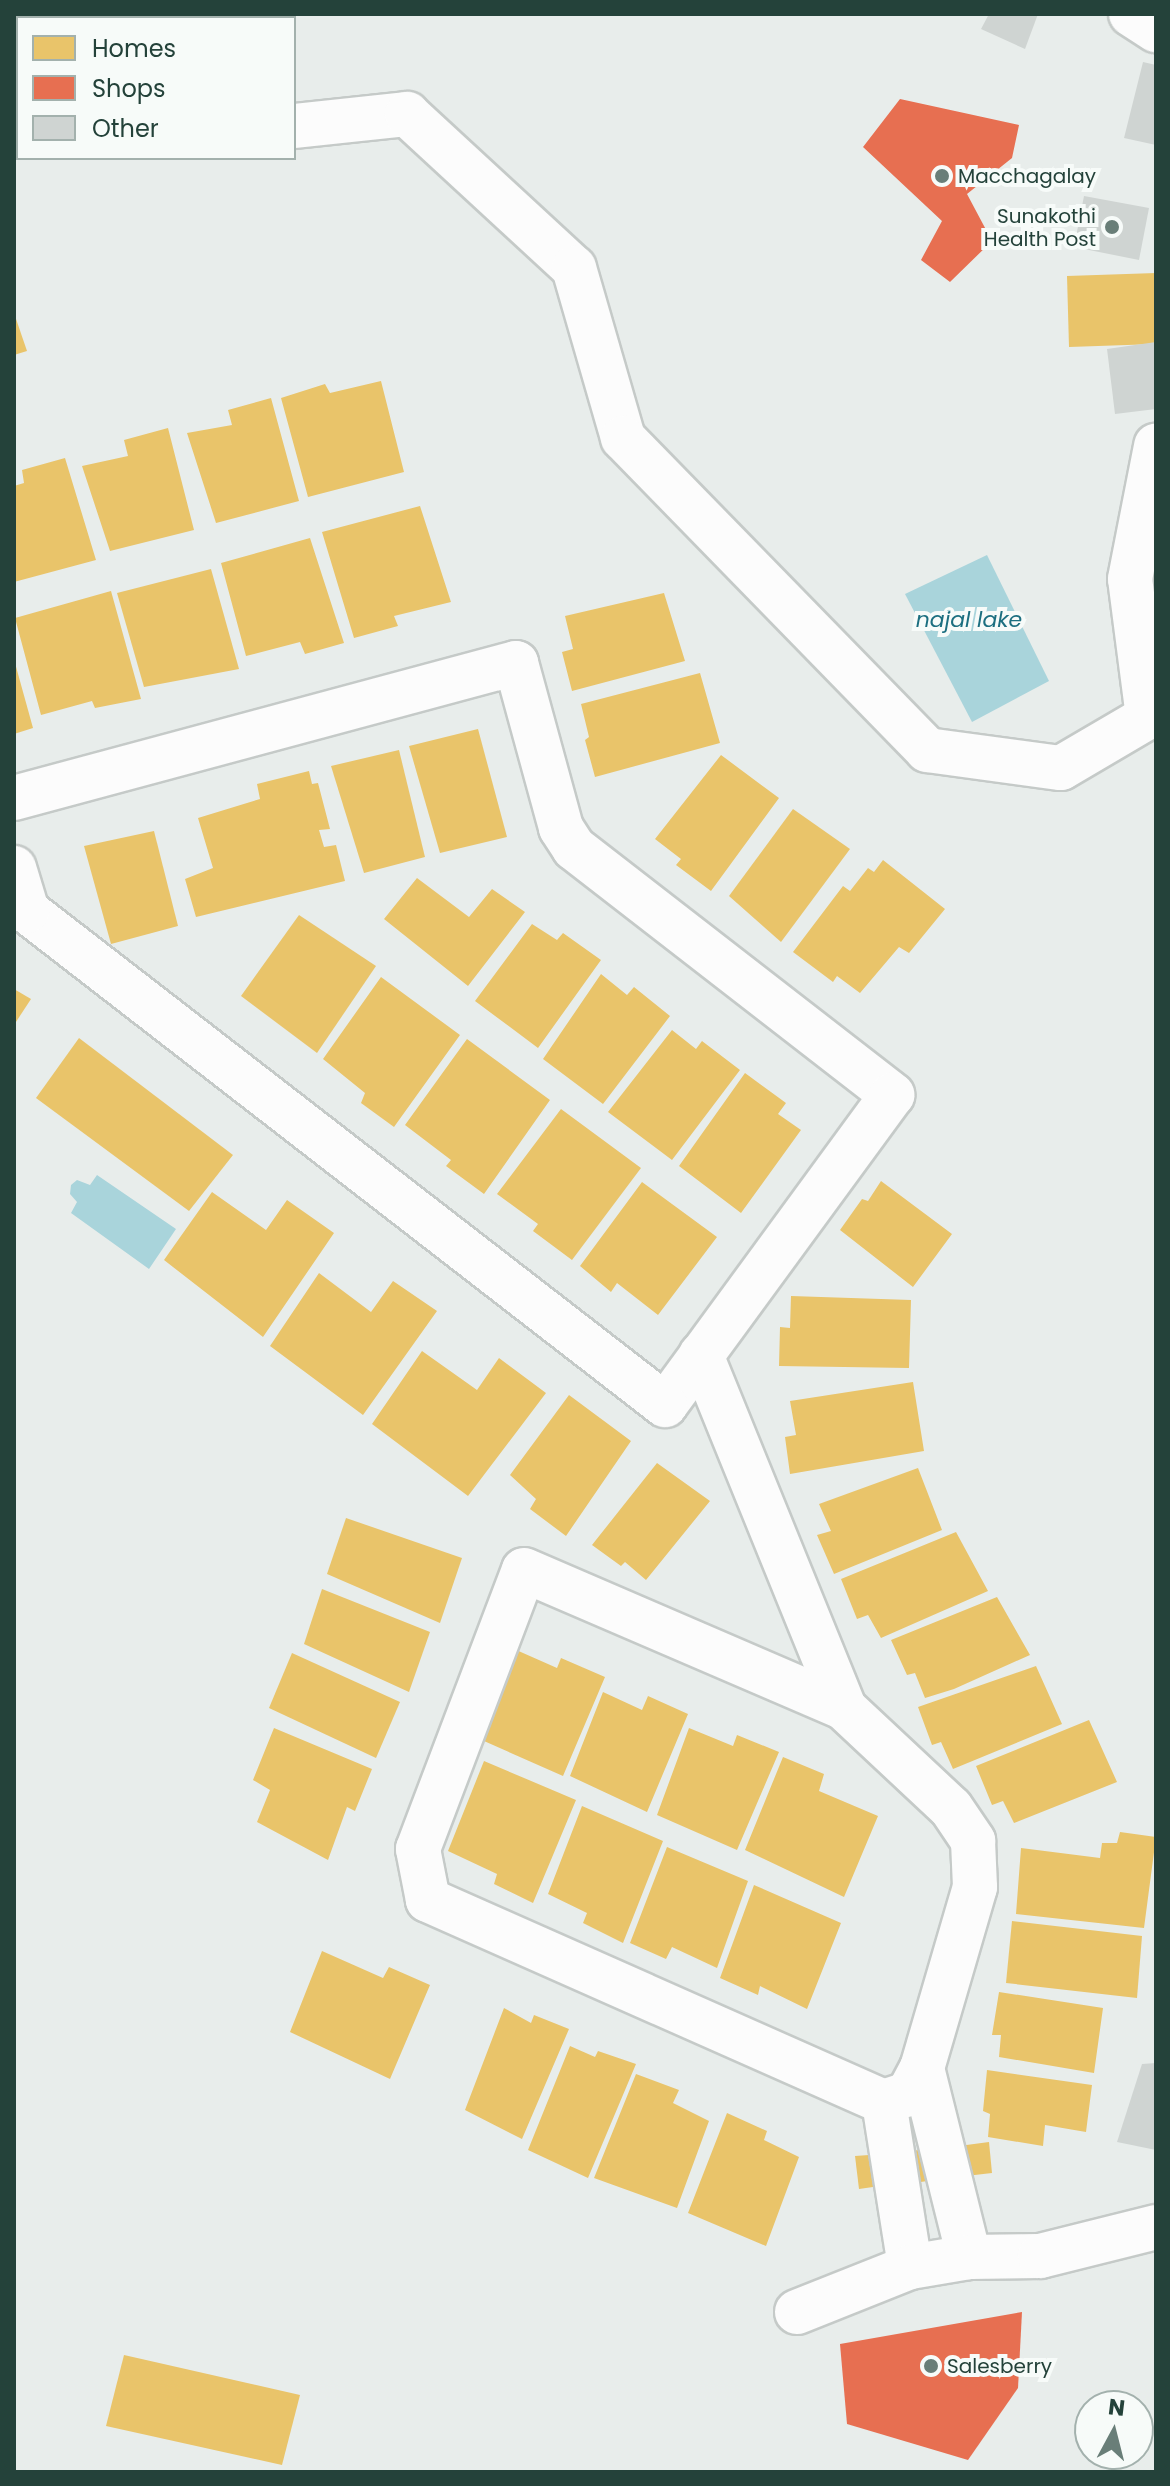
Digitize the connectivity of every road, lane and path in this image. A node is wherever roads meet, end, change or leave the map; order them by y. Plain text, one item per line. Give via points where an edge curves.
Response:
1 (1131, 14) edge
2 (1156, 30) edge
3 (296, 126) edge
4 (1156, 446) edge
5 (14, 798) edge
6 (14, 868) edge
7 (701, 1355) junction
8 (844, 1708) junction
9 (922, 2068) junction
10 (884, 2102) junction
11 (1156, 2227) edge
12 (969, 2257) junction
13 (910, 2267) junction
14 (797, 2312) dead end

1 - 2 street
3 - 4 street via 407,114 574,268 623,438 927,750 1061,768 1148,717 1130,579
5 - 7 street via 516,663 561,828 574,848 892,1095
6 - 7 street via 27,911 665,1405
7 - 8 street
8 - 9 street via 951,1808 973,1841 975,1887
8 - 10 street via 524,1570 418,1849 428,1900
9 - 10 street via 908,2094
9 - 12 street
10 - 13 street
11 - 12 street via 1040,2256
12 - 13 street
13 - 14 street

